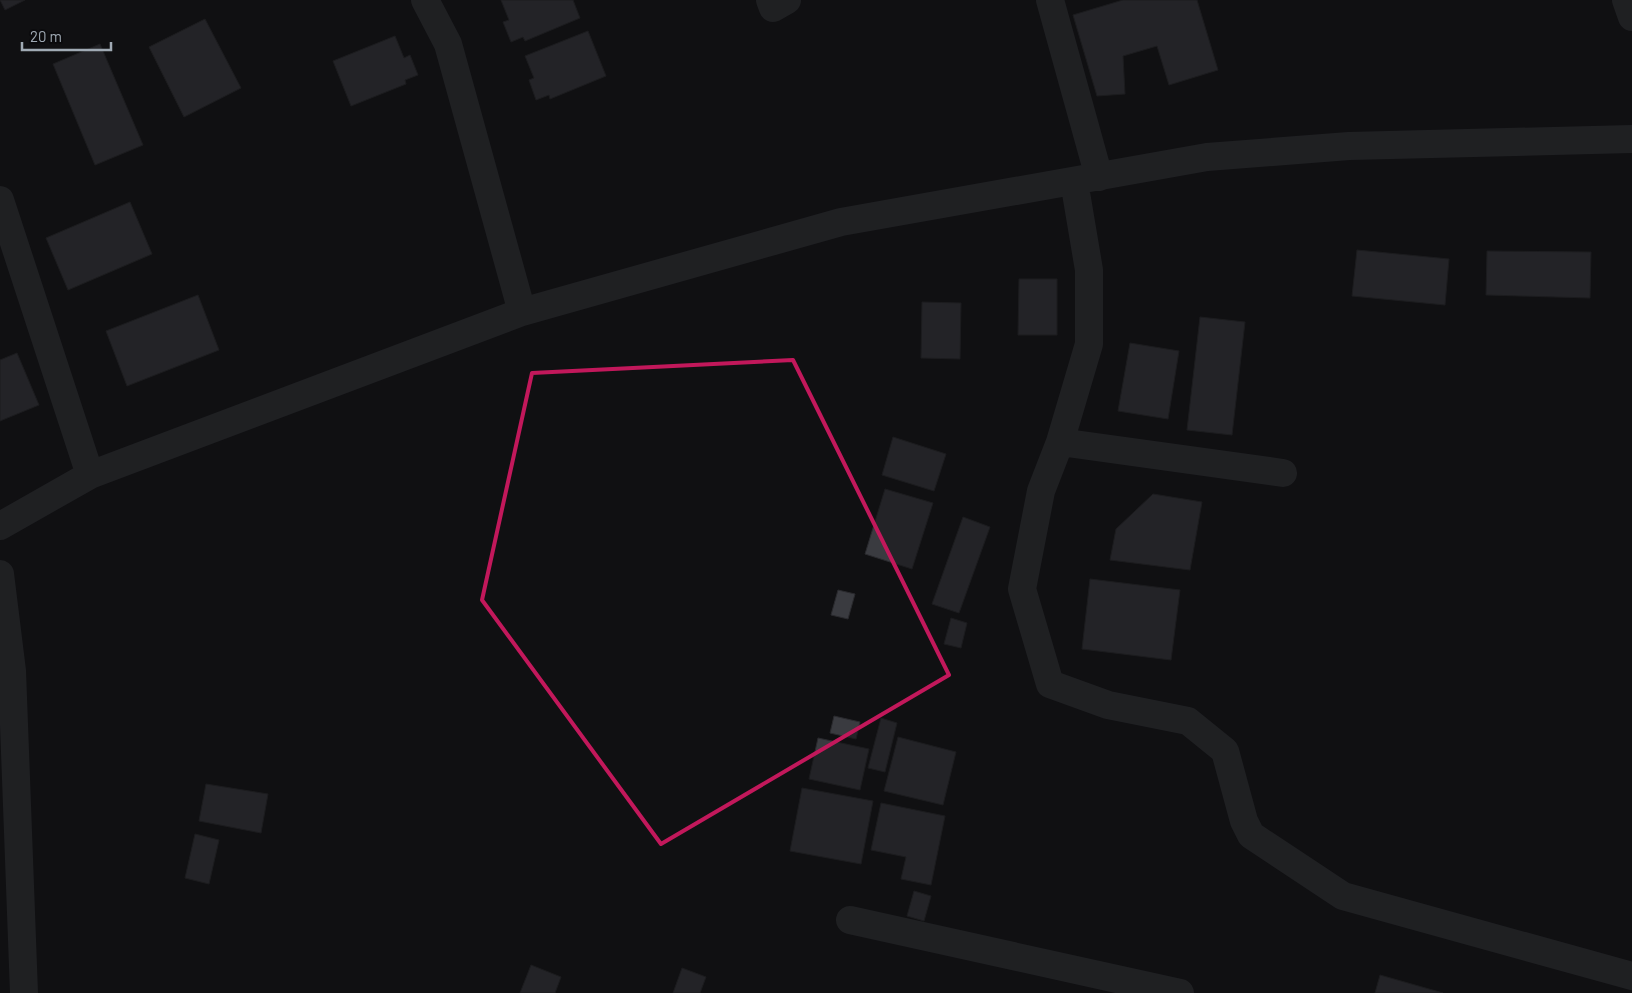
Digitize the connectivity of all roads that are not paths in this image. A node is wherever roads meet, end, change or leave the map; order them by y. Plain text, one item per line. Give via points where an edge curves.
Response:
1 (425, 0) edge
2 (770, 0) edge
3 (787, 0) edge
4 (1050, 0) edge
5 (1626, 0) edge
6 (1632, 17) edge
7 (1632, 139) edge
8 (1086, 179) junction
9 (0, 200) edge
10 (522, 312) junction
11 (1060, 442) junction
12 (1283, 473) dead end
13 (90, 475) junction
14 (0, 526) edge
15 (0, 574) edge
16 (850, 920) dead end
17 (1632, 976) edge
18 (24, 993) edge
19 (1180, 993) edge

1 - 10 street via 448,44
2 - 3 street via 773,8
4 - 8 street
5 - 6 street
7 - 8 street via 1348,146 1207,156
8 - 10 street via 841,222
8 - 11 street via 1089,344
9 - 13 street
10 - 13 street
11 - 12 street
11 - 17 street via 1040,491 1022,589 1050,684 1108,704 1188,721 1225,751 1244,821 1251,835 1343,896
13 - 14 street
15 - 18 street via 12,671
16 - 19 street

